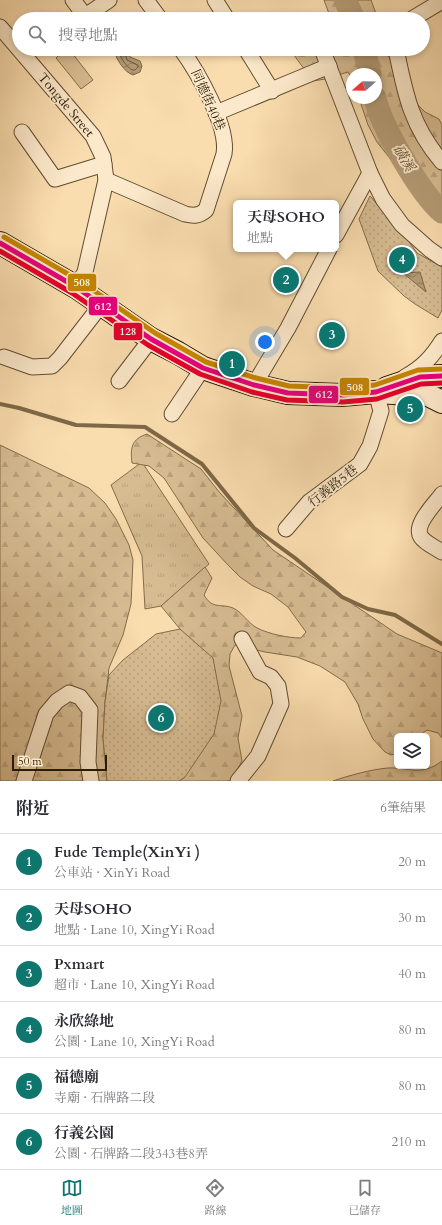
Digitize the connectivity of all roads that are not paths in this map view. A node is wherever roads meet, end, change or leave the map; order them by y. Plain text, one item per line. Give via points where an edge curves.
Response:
1 (73, 0) edge
2 (109, 0) edge
3 (146, 0) edge
4 (215, 0) edge
5 (442, 1) edge
6 (80, 12) edge
7 (92, 12) edge
8 (155, 12) edge
9 (223, 12) edge
10 (424, 12) edge
11 (0, 27) edge
12 (12, 37) edge
13 (33, 56) edge
14 (186, 56) edge
15 (250, 56) edge
16 (325, 56) edge
17 (397, 56) edge
18 (329, 66) junction
19 (272, 91) junction
20 (216, 113) junction
21 (22, 132) dead end
22 (442, 162) edge
23 (104, 164) junction
24 (370, 172) junction
25 (106, 180) junction
26 (339, 229) edge
27 (0, 243) edge
28 (327, 252) edge
29 (442, 258) edge
30 (76, 287) junction
31 (101, 305) junction
32 (151, 339) junction
33 (442, 341) edge
34 (4, 357) dead end
35 (203, 368) junction
36 (442, 376) edge
37 (119, 381) dead end
38 (254, 385) junction
39 (376, 392) junction
40 (442, 402) edge
41 (172, 414) dead end
42 (442, 494) edge
43 (286, 529) dead end
44 (442, 552) edge
45 (242, 639) dead end
46 (24, 781) edge
47 (91, 781) edge
48 (238, 781) edge

1 - 6 street
2 - 7 street
3 - 8 street
4 - 9 street
5 - 10 street
11 - 12 street, Tongde Street
13 - 23 street, Tongde Street via 93,136
14 - 20 street, 同德街40巷
15 - 19 street
16 - 18 street
17 - 22 street via 405,94 419,128
18 - 19 street
18 - 24 street
19 - 20 street
20 - 25 street, 同德街40巷 via 226,146 206,210 200,215 185,214
21 - 23 street via 55,179
23 - 25 street, Tongde Street
24 - 26 street
24 - 29 street via 402,225
25 - 30 street, Tongde Street via 85,272
27 - 30 street
28 - 38 street via 288,328
30 - 31 street
31 - 32 street
31 - 34 street via 52,366 32,367
32 - 35 street
32 - 37 street
33 - 39 street via 417,370
35 - 38 street
35 - 41 street
36 - 39 street via 420,377
38 - 39 street via 288,393 342,395
39 - 40 street via 428,395
39 - 43 street, 行義路5巷 via 381,411 370,446 360,464 310,502
42 - 44 street via 420,523 419,530 422,538
45 - 48 street via 260,672 271,677 278,686 281,704 258,756
46 - 47 street via 46,714 57,700 69,693 80,697 90,710 88,762

